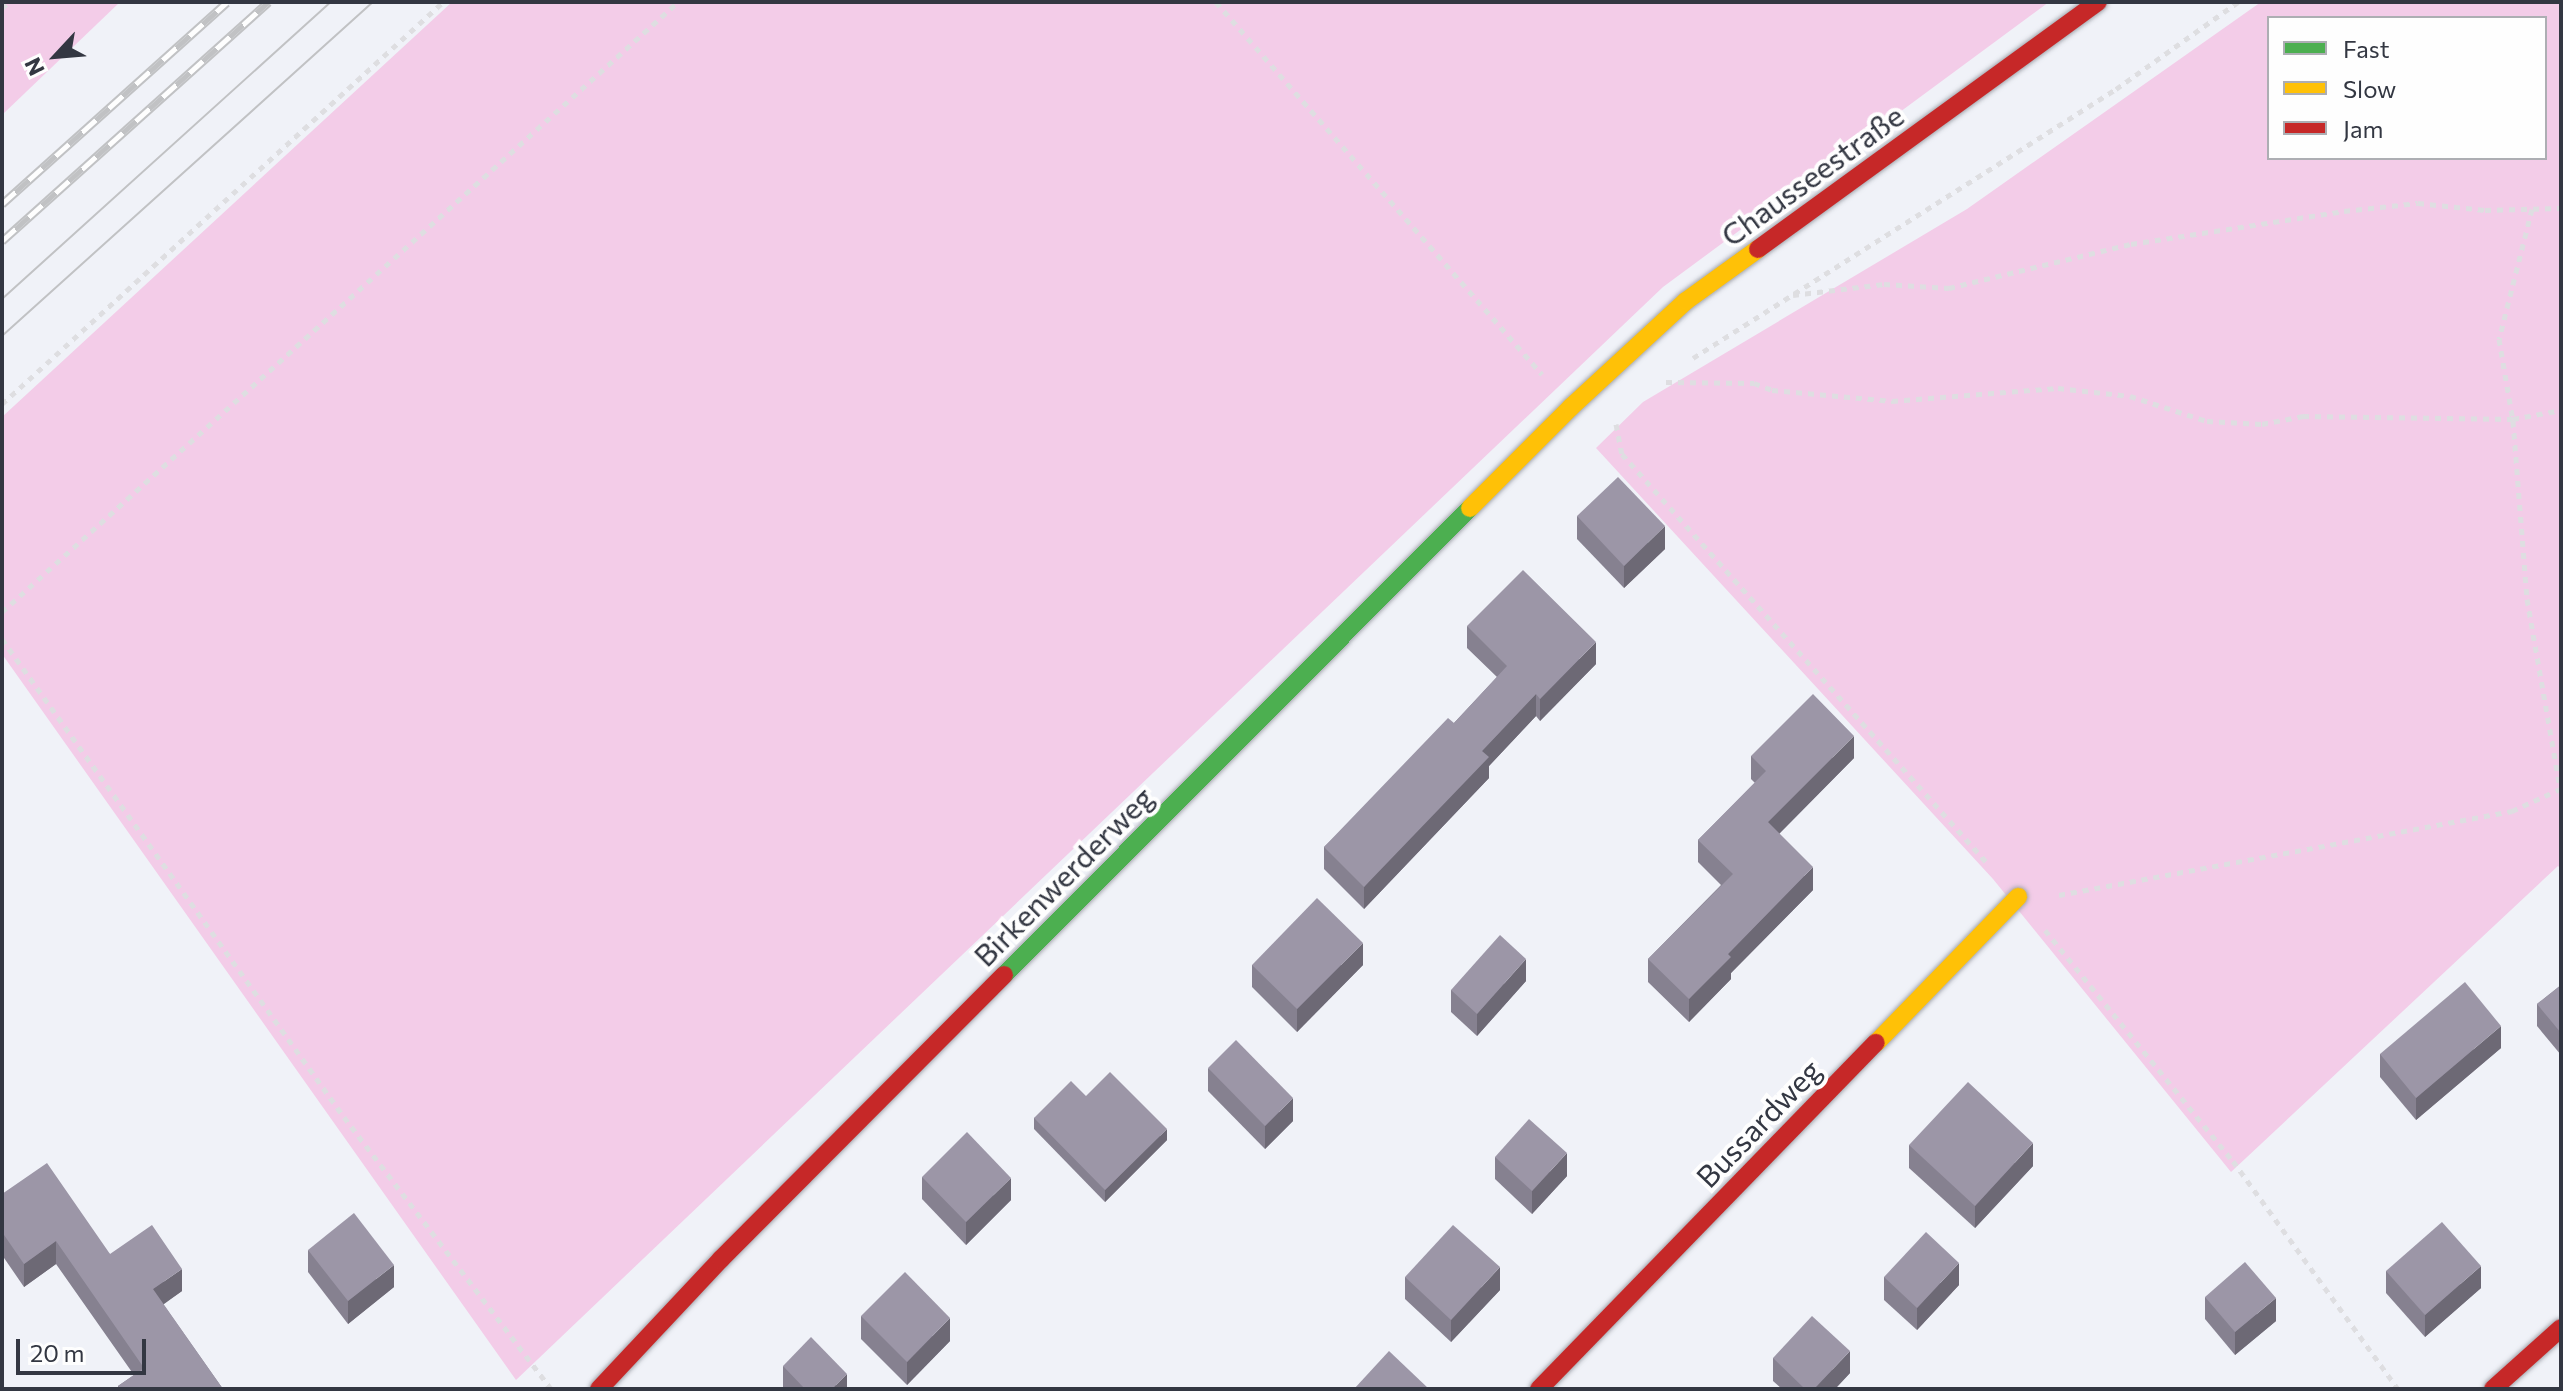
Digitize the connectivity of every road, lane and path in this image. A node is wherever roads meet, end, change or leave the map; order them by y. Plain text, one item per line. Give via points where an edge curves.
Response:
1 (9, 2) edge
2 (443, 2) edge
3 (678, 2) edge
4 (1216, 2) edge
5 (2098, 2) edge
6 (2238, 2) edge
7 (2, 8) edge
8 (2561, 208) edge
9 (2532, 209) junction
10 (1792, 295) junction
11 (1682, 365) dead end
12 (1670, 373) dead end
13 (2, 404) edge
14 (1571, 407) junction
15 (2561, 410) edge
16 (1614, 412) dead end
17 (2513, 419) junction
18 (2, 612) edge
19 (2, 639) edge
20 (2561, 789) edge
21 (2018, 897) junction
22 (2561, 1328) edge
23 (551, 1389) edge
24 (599, 1389) edge
25 (1539, 1389) edge
26 (2398, 1389) edge
27 (2493, 1389) edge

1 - 7 path
2 - 13 path
3 - 18 path
4 - 14 path
5 - 14 street, Chausseestraße via 1686,301
6 - 10 path via 2116,89
8 - 9 path
9 - 10 path via 2418,203 2361,209 2131,244 1949,288 1884,284
9 - 17 path via 2499,339
10 - 11 path
12 - 17 path via 1657,381 1754,383 1772,390 1892,401 2085,390 2130,396 2207,421 2262,424 2303,416
14 - 24 street, Birkenwerderweg via 721,1259
15 - 17 path
16 - 21 path via 1622,454
17 - 20 path via 2527,599
19 - 23 path via 344,1117
20 - 21 path via 2512,811 2058,895
21 - 25 street, Bussardweg
21 - 26 path via 2233,1161
22 - 27 street

